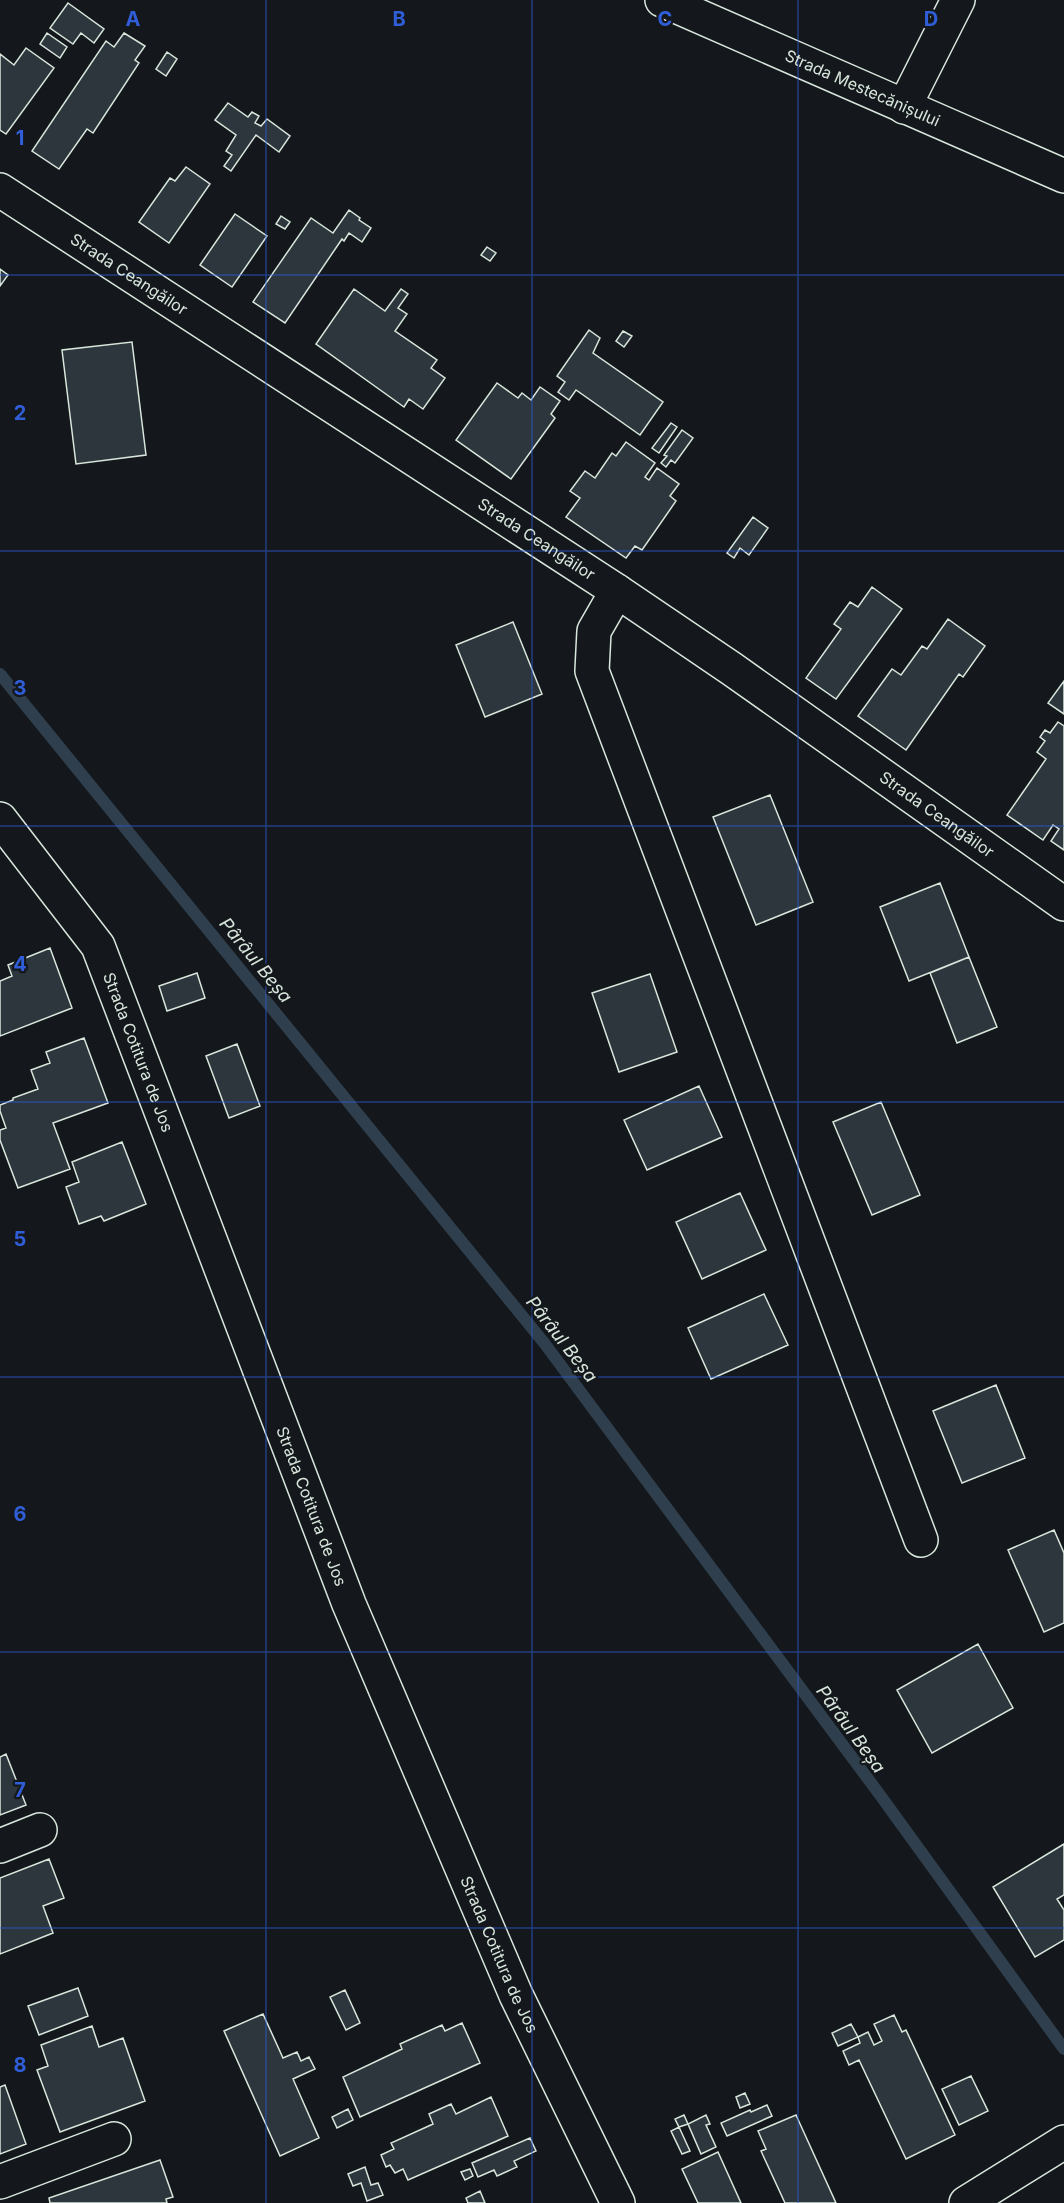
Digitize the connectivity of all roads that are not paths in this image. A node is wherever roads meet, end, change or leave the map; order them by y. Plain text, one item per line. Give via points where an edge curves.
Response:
1 (662, 0) edge
2 (958, 0) edge
3 (904, 107) junction
4 (1064, 176) edge
5 (0, 190) edge
6 (617, 591) junction
7 (0, 819) edge
8 (1064, 904) edge
9 (921, 1540) dead end
10 (40, 1830) dead end
11 (0, 1846) edge
12 (114, 2139) dead end
13 (1064, 2142) edge
14 (0, 2181) edge
15 (618, 2203) edge
16 (966, 2203) edge

1 - 3 street, Strada Mestecănișului
2 - 3 street
3 - 4 street, Strada Mestecănișului
5 - 6 street, Strada Ceangăilor
6 - 8 street, Strada Ceangăilor
6 - 9 street via 594,632 592,671
7 - 15 street, Strada Cotitura de Jos via 98,946 349,1604 516,1995
10 - 11 street
12 - 14 street
13 - 16 street

